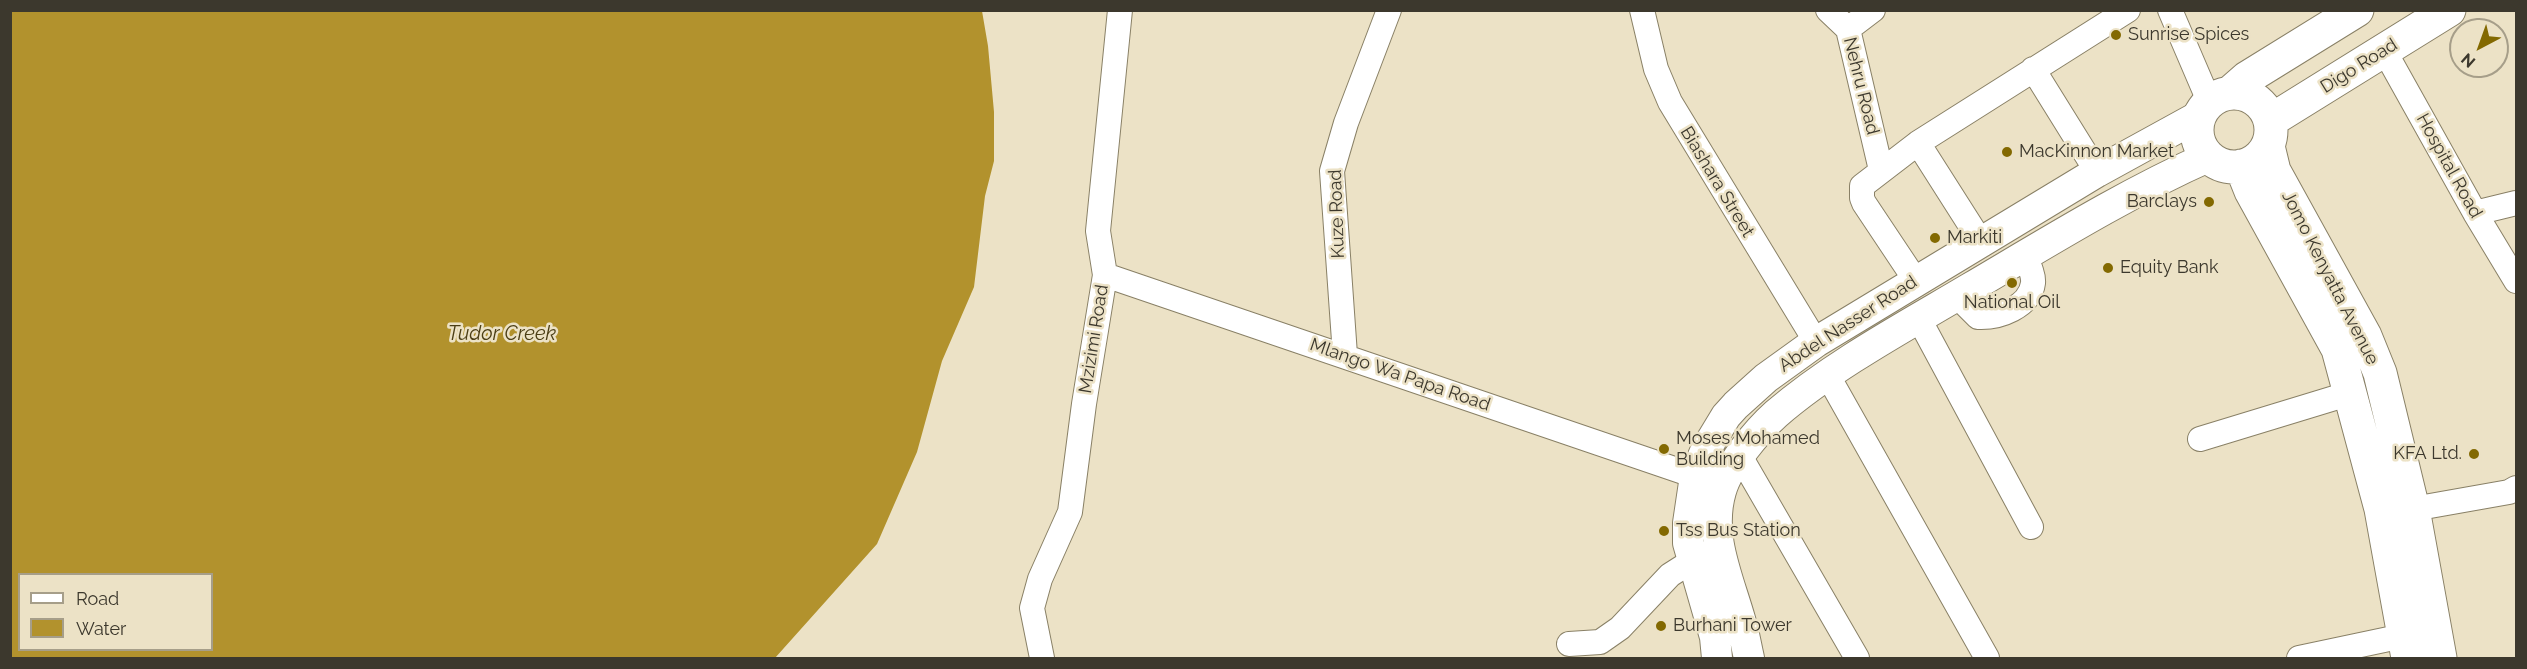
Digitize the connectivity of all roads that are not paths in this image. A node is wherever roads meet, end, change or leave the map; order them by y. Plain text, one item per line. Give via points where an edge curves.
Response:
1 (1120, 10) edge
2 (1389, 10) edge
3 (1642, 10) edge
4 (1828, 10) edge
5 (1873, 10) edge
6 (2128, 10) edge
7 (2170, 10) edge
8 (2357, 10) edge
9 (2449, 10) edge
10 (1848, 29) junction
11 (2385, 50) junction
12 (2033, 69) junction
13 (2213, 103) junction
14 (2269, 134) junction
15 (1918, 143) junction
16 (2208, 157) junction
17 (2241, 166) junction
18 (1881, 170) junction
19 (2097, 172) junction
20 (2517, 202) edge
21 (2475, 213) junction
22 (1981, 242) junction
23 (2025, 256) junction
24 (1105, 275) junction
25 (1916, 281) junction
26 (2517, 281) edge
27 (1957, 296) junction
28 (1918, 319) junction
29 (1816, 342) junction
30 (1345, 355) junction
31 (1827, 376) junction
32 (2351, 393) junction
33 (2200, 439) dead end
34 (1740, 456) junction
35 (1695, 476) junction
36 (2514, 494) edge
37 (2413, 509) junction
38 (2031, 527) dead end
39 (1692, 561) junction
40 (1569, 644) dead end
41 (2405, 647) edge
42 (1042, 658) edge
43 (1717, 658) edge
44 (1749, 658) edge
45 (1857, 658) edge
46 (1987, 658) edge
47 (2299, 658) edge
48 (2440, 658) edge

1 - 24 street, Mzizimi Road via 1098,231
2 - 30 street, Kuze Road via 1332,171
3 - 29 street, Biashara Street via 1656,69 1670,102
4 - 10 street, Nehru Road
5 - 10 street
6 - 12 street
7 - 13 street
8 - 13 highway
9 - 11 highway, Digo Road
10 - 18 street, Nehru Road
11 - 14 highway, Digo Road
11 - 21 street, Hospital Road
12 - 15 street
12 - 19 street
13 - 14 highway via 2244,94 2256,100 2265,109
13 - 16 highway via 2196,130 2199,145
13 - 19 main road, Abdel Nasser Road
14 - 17 highway via 2252,162
14 - 37 highway, Jomo Kenyatta Avenue via 2274,171 2374,358
15 - 18 street
15 - 22 street
16 - 17 highway via 2218,164
16 - 23 main road, Abdel Nasser Road via 2130,194
17 - 32 highway, Jomo Kenyatta Avenue via 2338,349
18 - 25 street via 1862,186 1862,198
19 - 22 main road, Abdel Nasser Road
20 - 21 street
21 - 26 street, Hospital Road
22 - 25 main road, Abdel Nasser Road
23 - 27 main road, Abdel Nasser Road
23 - 27 street via 2033,281 2029,295 2012,310 1992,318 1978,317
24 - 30 street, Mlango Wa Papa Road
24 - 42 street, Mzizimi Road via 1070,512 1040,579 1032,608
25 - 29 main road, Abdel Nasser Road
27 - 28 main road, Abdel Nasser Road
28 - 31 main road, Abdel Nasser Road
28 - 38 street
29 - 35 main road, Abdel Nasser Road via 1746,393 1726,416
30 - 35 street, Mlango Wa Papa Road
31 - 34 main road, Abdel Nasser Road via 1775,416
31 - 46 street
32 - 33 street
32 - 41 highway, Jomo Kenyatta Avenue via 2381,509
34 - 44 main road, Abdel Nasser Road via 1721,489 1717,535
34 - 45 street
35 - 39 main road, Abdel Nasser Road via 1688,523
36 - 37 street
37 - 48 highway, Jomo Kenyatta Avenue
39 - 40 street via 1670,575 1620,628 1600,642
39 - 43 main road, Abdel Nasser Road via 1715,637
41 - 47 street

